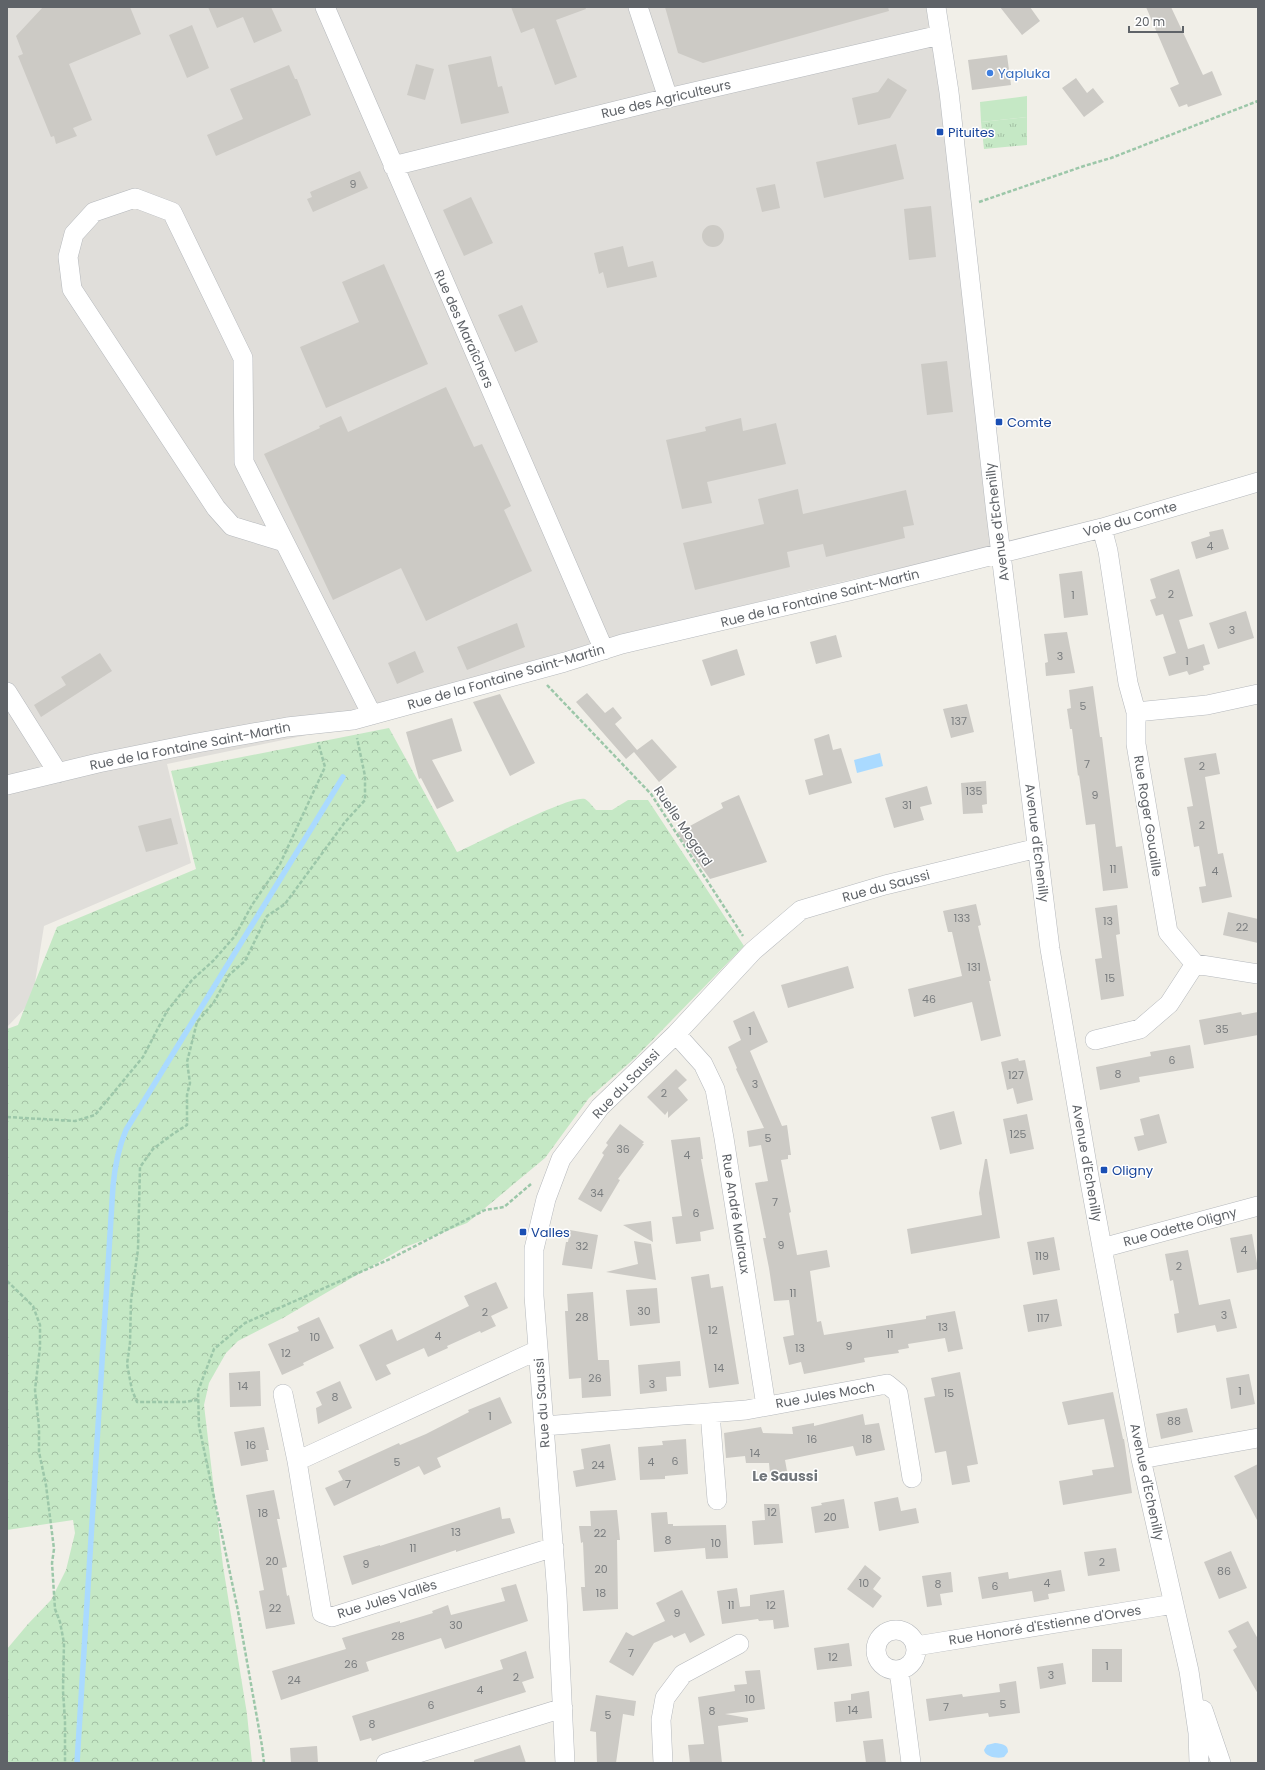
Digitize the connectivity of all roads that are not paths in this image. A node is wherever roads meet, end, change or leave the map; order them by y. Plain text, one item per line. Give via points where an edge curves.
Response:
1 (325, 7) edge
2 (638, 7) edge
3 (936, 7) edge
4 (940, 35) junction
5 (668, 98) junction
6 (393, 166) junction
7 (1258, 482) edge
8 (1102, 528) junction
9 (284, 542) junction
10 (1001, 553) junction
11 (604, 650) junction
12 (7, 692) edge
13 (1258, 694) edge
14 (1136, 712) junction
15 (372, 714) junction
16 (58, 773) junction
17 (7, 785) edge
18 (1038, 848) junction
19 (1195, 964) junction
20 (1258, 974) edge
21 (676, 1034) junction
22 (1095, 1040) dead end
23 (1258, 1206) edge
24 (1102, 1248) junction
25 (538, 1350) junction
26 (283, 1394) dead end
27 (766, 1406) junction
28 (710, 1413) junction
29 (544, 1426) junction
30 (1258, 1438) edge
31 (1141, 1459) junction
32 (297, 1461) junction
33 (912, 1478) dead end
34 (717, 1500) dead end
35 (554, 1547) junction
36 (1174, 1604) junction
37 (739, 1644) dead end
38 (916, 1646) junction
39 (899, 1670) junction
40 (1189, 1671) junction
41 (563, 1708) junction
42 (386, 1763) edge
43 (565, 1763) edge
44 (662, 1763) edge
45 (911, 1763) edge
46 (1199, 1763) edge
47 (1221, 1763) edge

1 - 6 street, Rue des Maraîchers
2 - 5 street
3 - 4 street, Avenue d'Echenilly
4 - 5 street, Rue des Agriculteurs
4 - 10 street, Avenue d'Echenilly
5 - 6 street, Rue des Agriculteurs
6 - 11 street, Rue des Maraîchers
7 - 8 street, Voie du Comte
8 - 10 street, Voie du Comte
8 - 14 street, Rue Roger Gouaille via 1108,551 1128,683
9 - 9 street via 244,462 243,358 172,212 135,198 94,212 74,234 68,257 72,289 216,508 232,526
9 - 15 street
10 - 11 street, Rue de la Fontaine Saint-Martin
10 - 18 street, Avenue d'Echenilly
11 - 15 street, Rue de la Fontaine Saint-Martin
12 - 16 street
13 - 14 street via 1207,705
14 - 19 street, Rue Roger Gouaille via 1136,744 1168,932
15 - 16 street, Rue de la Fontaine Saint-Martin via 353,720 197,743
16 - 17 street, Rue de la Fontaine Saint-Martin
18 - 21 street, Rue du Saussi via 885,885 801,910 753,951
18 - 24 street, Avenue d'Echenilly via 1050,949
19 - 20 street
19 - 22 street via 1169,1004 1140,1028
21 - 25 street, Rue du Saussi via 600,1107 561,1159 546,1199 534,1249
21 - 27 street, Rue André Malraux via 703,1064 715,1089
23 - 24 street, Rue Odette Oligny
24 - 31 street, Avenue d'Echenilly
25 - 29 street, Rue du Saussi
25 - 32 street
26 - 32 street, Rue Jules Vallès
27 - 28 street, Rue Jules Moch
27 - 33 street, Rue Jules Moch via 887,1384 898,1392
28 - 29 street, Rue Jules Moch
28 - 34 street
29 - 35 street, Rue du Saussi
30 - 31 street
31 - 36 street, Avenue d'Echenilly
32 - 35 street, Rue Jules Vallès via 322,1613 332,1617
35 - 41 street, Rue du Saussi
36 - 38 street, Rue Honoré d'Estienne d'Orves
36 - 40 street, Avenue d'Echenilly
37 - 44 street via 683,1674 665,1698 661,1720
38 - 39 street via 916,1653 910,1664
38 - 39 street via 910,1635 898,1630 880,1638 877,1644 878,1657 886,1667
39 - 45 street
40 - 46 street, Avenue d'Echenilly via 1198,1733
40 - 47 street, Avenue d'Echenilly
41 - 42 street
41 - 43 street, Rue du Saussi

